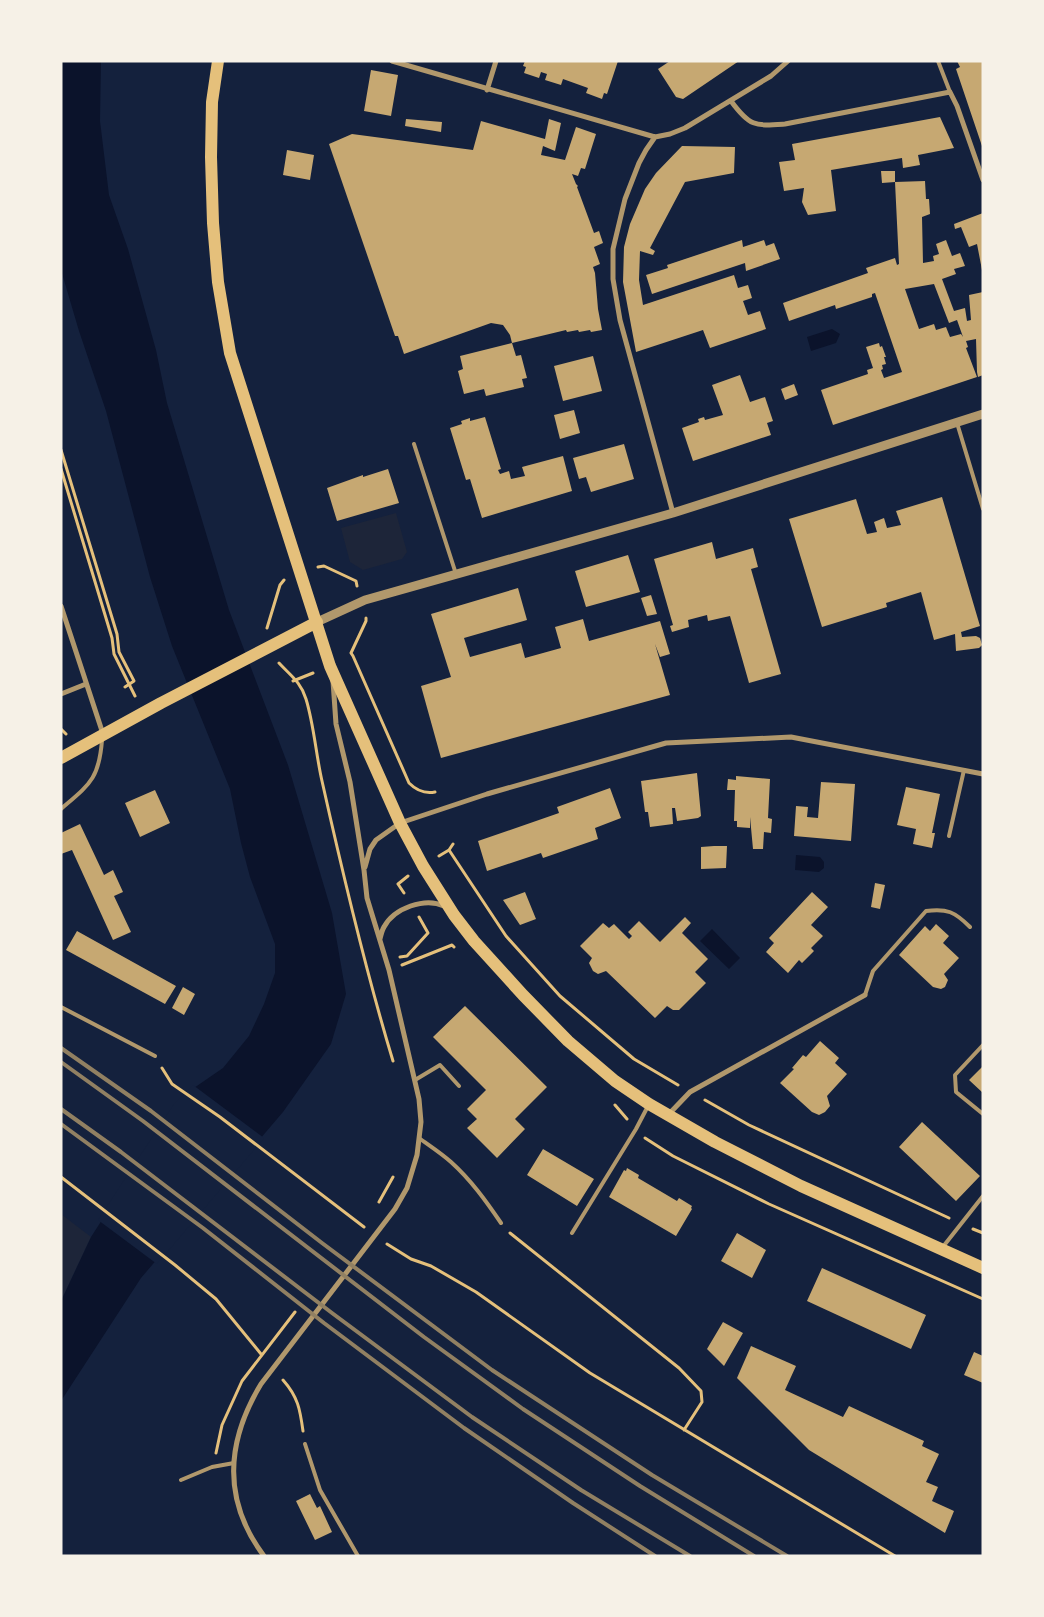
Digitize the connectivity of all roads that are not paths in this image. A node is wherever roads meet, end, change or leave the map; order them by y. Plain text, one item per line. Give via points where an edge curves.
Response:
1 (218, 61) edge
2 (392, 61) edge
3 (496, 61) edge
4 (788, 61) edge
5 (938, 61) edge
6 (487, 90) junction
7 (950, 92) junction
8 (732, 101) junction
9 (655, 137) junction
10 (983, 180) edge
11 (983, 414) edge
12 (956, 423) junction
13 (414, 444) dead end
14 (983, 509) edge
15 (673, 513) junction
16 (456, 574) junction
17 (61, 606) edge
18 (317, 622) junction
19 (332, 670) junction
20 (86, 684) junction
21 (61, 694) edge
22 (103, 735) junction
23 (61, 758) edge
24 (964, 770) junction
25 (983, 774) edge
26 (61, 809) edge
27 (400, 823) junction
28 (949, 836) dead end
29 (364, 870) junction
30 (454, 915) junction
31 (970, 927) dead end
32 (380, 939) junction
33 (865, 995) joint
34 (61, 1007) edge
35 (983, 1045) edge
36 (156, 1056) road end
37 (415, 1080) junction
38 (459, 1086) dead end
39 (649, 1104) junction
40 (983, 1114) edge
41 (667, 1115) junction
42 (419, 1138) junction
43 (983, 1196) edge
44 (501, 1223) road end
45 (572, 1233) dead end
46 (941, 1250) junction
47 (983, 1268) edge
48 (305, 1444) road end
49 (234, 1463) junction
50 (181, 1480) dead end
51 (264, 1556) edge
52 (358, 1556) edge

1 - 18 main road via 212,102 213,223 218,282 230,353
2 - 6 street
3 - 6 street
4 - 8 street via 776,73
5 - 7 lane
6 - 9 street
7 - 8 street via 765,126 748,122
7 - 10 street
8 - 9 street via 685,128
9 - 15 street via 642,156 625,199 613,249 614,279 620,320
11 - 12 street
12 - 14 lane
12 - 15 street
13 - 16 lane
15 - 16 street
16 - 18 street via 365,600
17 - 20 street
18 - 19 main road
18 - 22 main road
19 - 27 main road
19 - 29 street via 336,724 350,782
20 - 21 street
20 - 22 street
22 - 23 main road
22 - 26 lane via 101,762 95,777
24 - 25 street
24 - 27 street via 791,737 666,743 487,794
24 - 28 lane
27 - 29 street via 376,840
27 - 30 main road via 422,866
29 - 32 street via 367,898
30 - 32 street via 437,903 413,906 390,919
30 - 39 main road via 474,941 568,1041 615,1081
31 - 33 lane via 956,913 938,909 926,911 873,971
32 - 37 street
33 - 41 street via 690,1092
34 - 36 lane
35 - 40 lane via 955,1075 956,1092
37 - 38 lane via 440,1065
37 - 42 street via 420,1115
39 - 41 main road
39 - 45 lane
41 - 46 main road via 802,1186
42 - 44 lane via 462,1172
42 - 49 street via 407,1188 395,1209 261,1384 248,1406 236,1441
43 - 46 lane
46 - 47 main road
48 - 52 lane via 320,1490
49 - 50 lane via 212,1467
49 - 51 street via 236,1498

